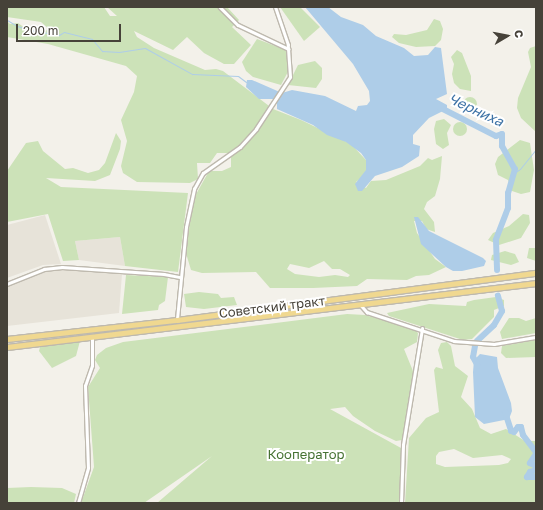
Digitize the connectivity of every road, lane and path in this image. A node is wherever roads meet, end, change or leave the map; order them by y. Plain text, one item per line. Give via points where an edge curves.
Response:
1 (220, 7) edge
2 (275, 7) edge
3 (289, 50) junction
4 (536, 273) edge
5 (180, 277) junction
6 (536, 282) edge
7 (7, 284) edge
8 (360, 304) junction
9 (177, 320) junction
10 (422, 329) junction
11 (92, 336) junction
12 (536, 337) edge
13 (7, 339) edge
14 (7, 347) edge
15 (78, 503) edge
16 (401, 503) edge

1 - 3 street via 238,25
2 - 3 street
3 - 5 street via 290,77 277,99 240,147 203,173 194,189
4 - 9 highway, Советский тракт
5 - 7 street via 62,267 44,269
5 - 9 street
6 - 8 highway, Советский тракт
8 - 10 street via 367,312
8 - 11 highway, Советский тракт
9 - 13 highway, Советский тракт
10 - 12 street via 454,341 475,344
10 - 16 street via 403,446
11 - 14 highway, Советский тракт
11 - 15 street via 92,366 85,386 88,468

